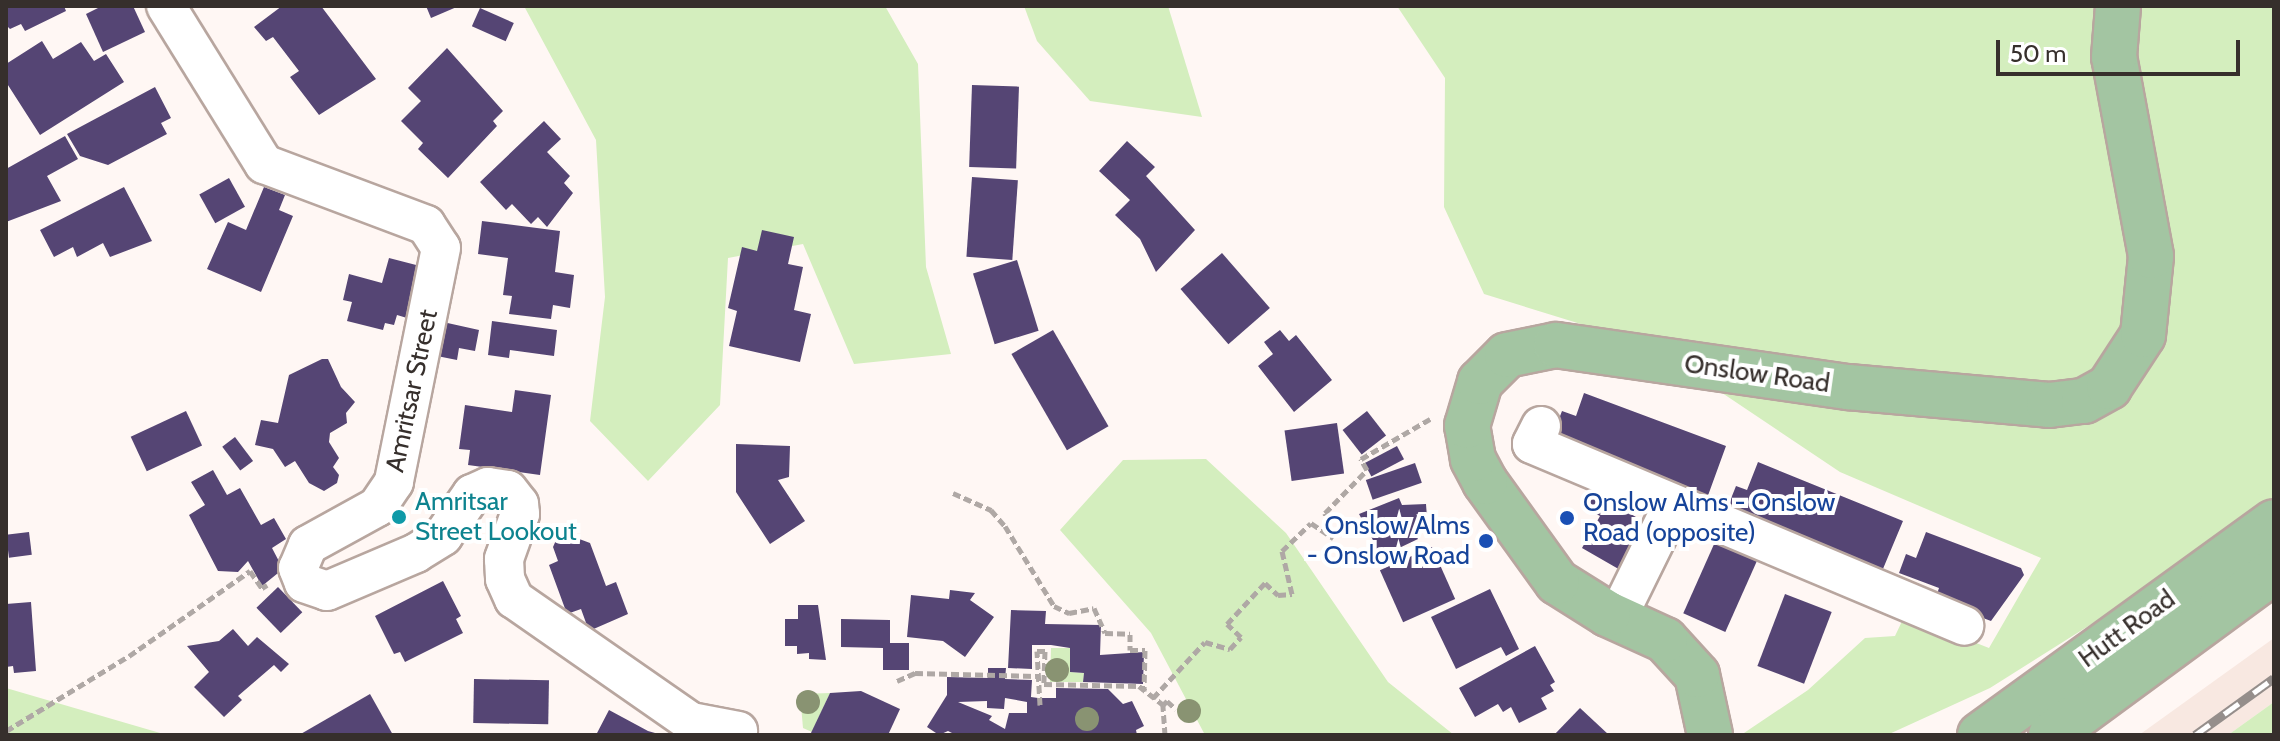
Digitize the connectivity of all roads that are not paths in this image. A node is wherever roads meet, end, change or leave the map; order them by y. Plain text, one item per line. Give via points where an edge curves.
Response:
1 (166, 6) edge
2 (2118, 6) edge
3 (1541, 426) dead end
4 (1673, 504) junction
5 (2274, 522) edge
6 (2274, 571) edge
7 (1617, 618) junction
8 (1964, 626) dead end
9 (738, 731) dead end
10 (1710, 735) edge
11 (1980, 735) edge
12 (2051, 735) edge

1 - 9 street, Amritsar Street via 264,164 327,192 411,218 439,239 440,257 394,482 377,507 308,545 299,561 299,575 312,588 339,588 443,536 478,490 508,490 520,514 504,559 514,599 691,722
2 - 7 main road, Onslow Road via 2114,57 2151,256 2143,335 2109,387 2084,401 2049,405 1848,387 1556,345 1517,351 1486,374 1470,403 1467,426 1478,469 1557,582
3 - 4 street via 1532,444
4 - 7 street
4 - 8 street
5 - 11 main road, Hutt Road
6 - 12 main road, Hutt Road
7 - 10 main road, Onslow Road via 1665,640 1697,675

